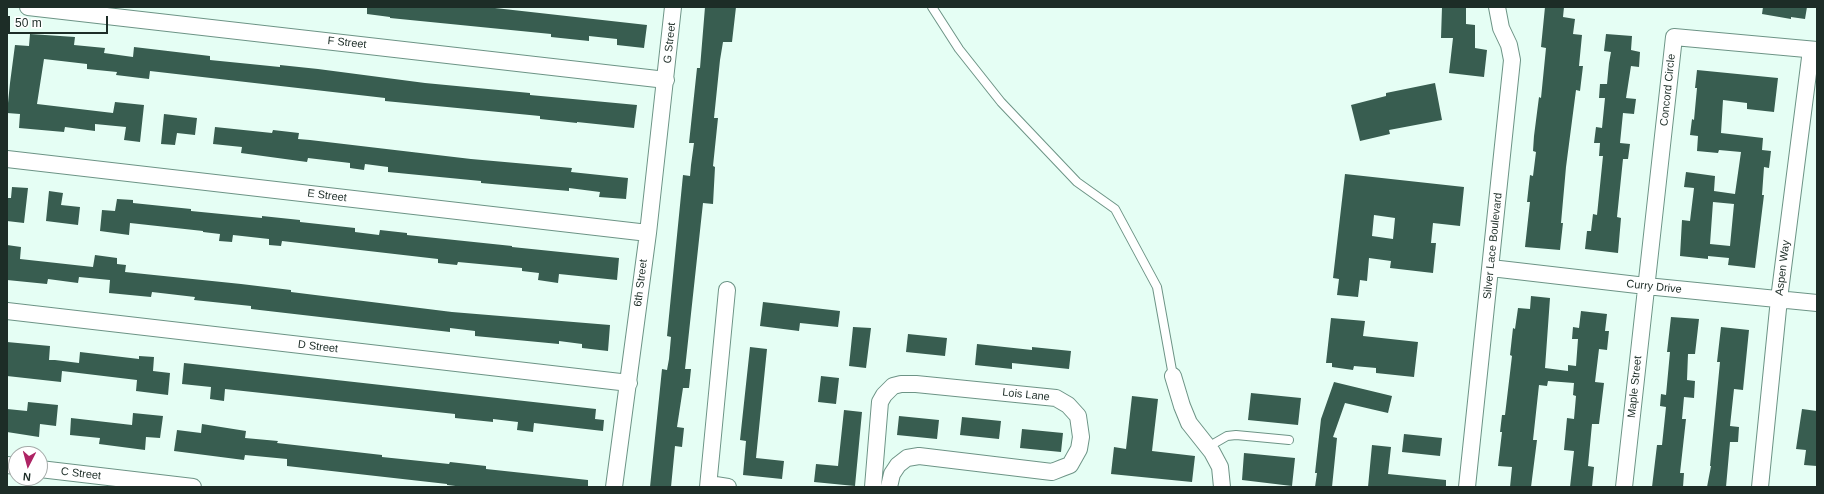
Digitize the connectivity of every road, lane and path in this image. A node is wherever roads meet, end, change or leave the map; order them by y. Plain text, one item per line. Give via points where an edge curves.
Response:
1 (28, 7) edge
2 (673, 7) edge
3 (932, 7) edge
4 (1497, 7) edge
5 (1814, 50) edge
6 (666, 80) junction
7 (7, 160) edge
8 (648, 233) junction
9 (1491, 268) junction
10 (1646, 286) junction
11 (727, 290) dead end
12 (1779, 299) junction
13 (1817, 303) edge
14 (7, 312) edge
15 (1173, 376) joint
16 (629, 383) junction
17 (1289, 440) dead end
18 (1208, 447) junction
19 (48, 470) edge
20 (708, 486) edge
21 (193, 487) edge
22 (614, 487) edge
23 (728, 487) edge
24 (873, 487) edge
25 (889, 487) edge
26 (1222, 487) edge
27 (1467, 487) edge
28 (1624, 487) edge
29 (1760, 487) edge

1 - 6 street, F Street
2 - 6 street, G Street
3 - 15 lane via 959,49 1001,102 1077,182 1115,209 1157,288
4 - 9 street, Silver Lace Boulevard via 1512,60
5 - 10 street, Concord Circle via 1674,37
5 - 12 street, Aspen Way
6 - 8 street, 6th Street
7 - 8 street, E Street
8 - 16 street, 6th Street
9 - 10 street, Curry Drive
9 - 27 street, Silver Lace Boulevard
10 - 12 street, Curry Drive
10 - 28 street, Maple Street
11 - 20 street
12 - 13 street, Curry Drive
12 - 29 street, Aspen Way
14 - 16 street, D Street
15 - 18 street via 1189,423
16 - 22 street, 6th Street
17 - 18 lane via 1227,436
18 - 26 street via 1220,467
19 - 21 street, C Street
20 - 23 street
24 - 25 street, Lois Lane via 880,402 893,386 916,384 1056,398 1068,405 1078,416 1081,437 1079,449 1070,465 1052,472 919,456 906,458 898,465 892,474

